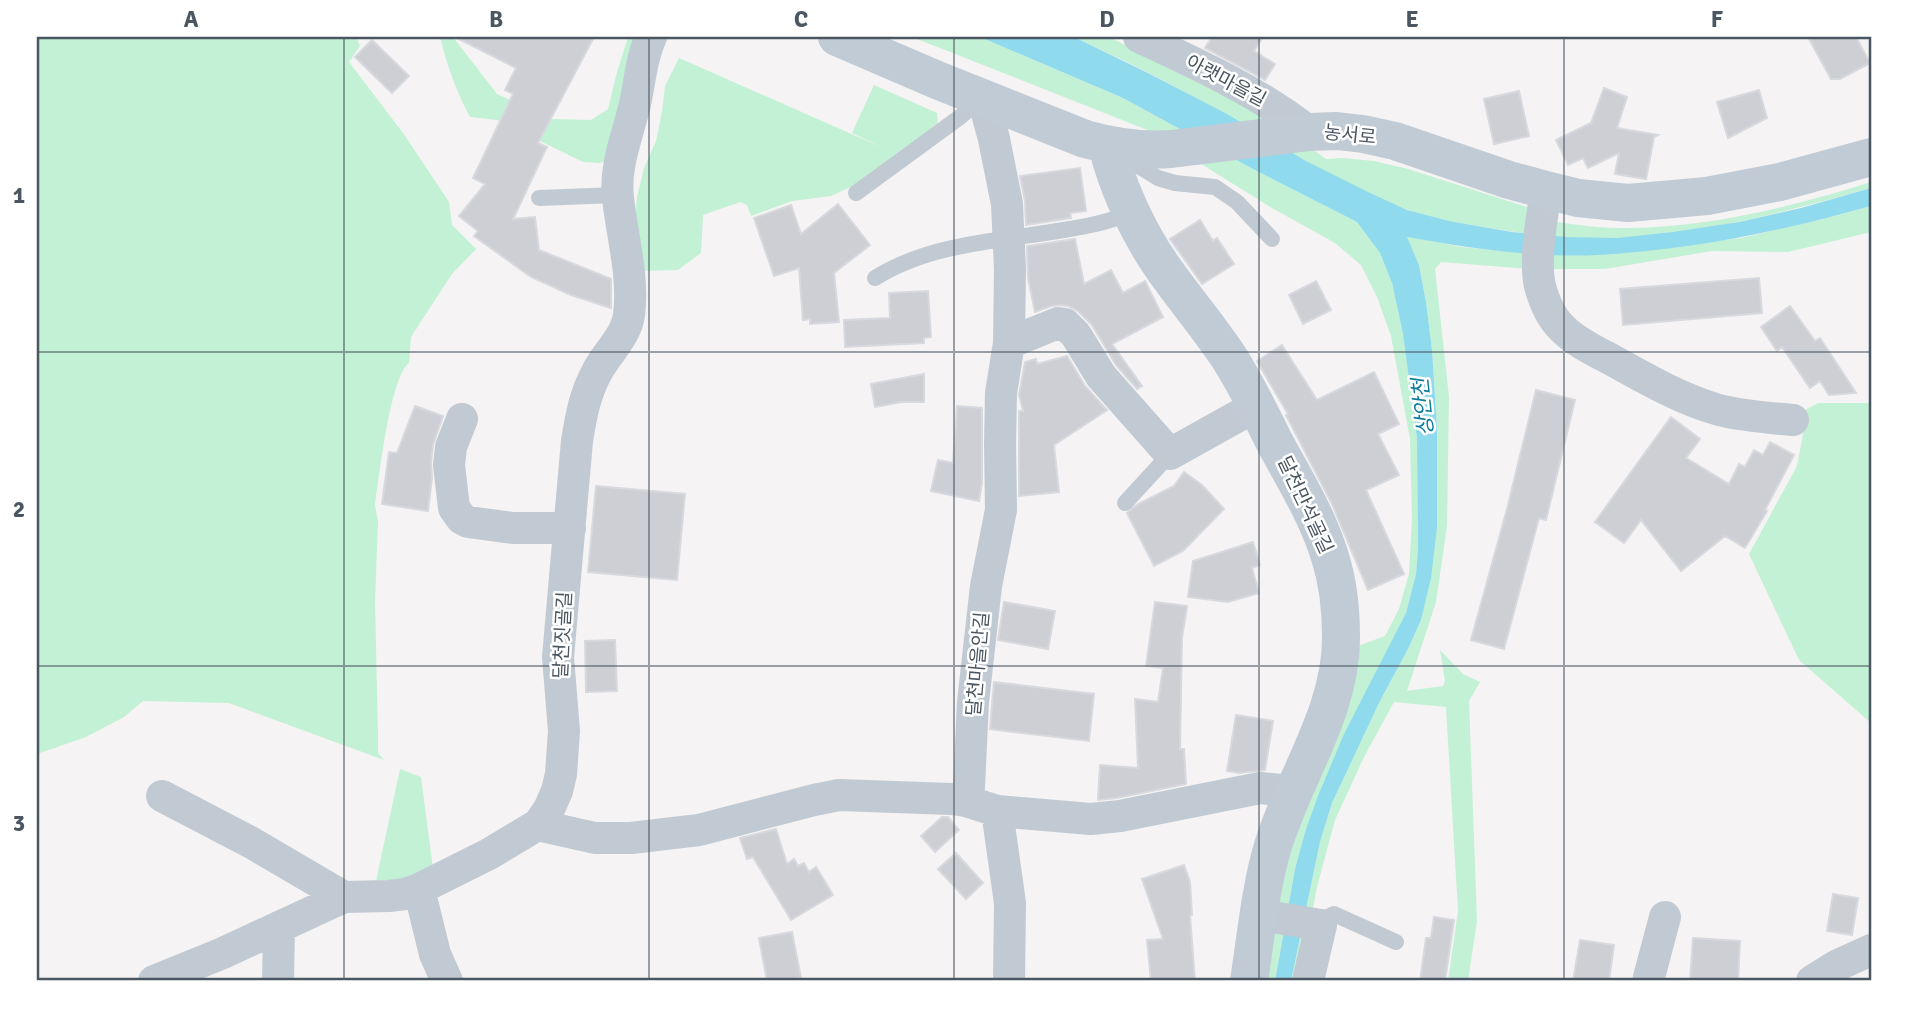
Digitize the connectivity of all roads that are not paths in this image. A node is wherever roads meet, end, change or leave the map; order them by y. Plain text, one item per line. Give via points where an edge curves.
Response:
1 (651, 37) edge
2 (837, 37) edge
3 (1139, 37) edge
4 (982, 98) junction
5 (1302, 133) junction
6 (1107, 145) junction
7 (1871, 157) edge
8 (856, 193) dead end
9 (617, 195) junction
10 (539, 198) dead end
11 (1544, 203) junction
12 (1132, 212) junction
13 (1272, 239) dead end
14 (1008, 240) junction
15 (876, 278) dead end
16 (1009, 343) junction
17 (1256, 405) junction
18 (462, 419) dead end
19 (1793, 420) dead end
20 (1170, 454) junction
21 (1125, 503) dead end
22 (570, 528) junction
23 (1293, 791) junction
24 (162, 796) dead end
25 (965, 801) junction
26 (997, 811) junction
27 (539, 824) junction
28 (419, 889) junction
29 (344, 897) junction
30 (1266, 916) junction
31 (1665, 917) dead end
32 (1321, 925) junction
33 (279, 927) junction
34 (1396, 942) dead end
35 (1871, 950) edge
36 (154, 981) edge
37 (278, 981) edge
38 (447, 981) edge
39 (1009, 981) edge
40 (1248, 981) edge
41 (1308, 981) edge
42 (1648, 981) edge
43 (1812, 981) edge

1 - 9 street, 달천짓골길
2 - 4 street, 농서로
3 - 5 street, 아랫마을길 via 1267,102 1289,116
4 - 6 street, 농서로
4 - 8 lane
4 - 14 street, 달천마을안길 via 1007,204
5 - 6 street, 농서로 via 1171,149
5 - 11 street, 농서로 via 1337,131 1395,141
6 - 12 street, 달천만석골길
6 - 13 lane via 1158,178 1215,187 1237,202
7 - 11 street, 농서로 via 1707,196 1628,203 1578,198
9 - 10 lane
9 - 22 street, 달천짓골길 via 629,277 629,317 598,369 582,410
11 - 19 street via 1540,285 1562,328 1591,349 1695,401 1719,410
12 - 14 lane via 1095,225
12 - 17 street, 달천만석골길 via 1160,264 1230,360
14 - 15 lane via 958,246
14 - 16 street, 달천마을안길
16 - 20 street via 1065,324 1101,376
16 - 25 street, 달천마을안길 via 1002,393 1001,510 986,586
17 - 20 street
17 - 23 street, 달천만석골길 via 1315,520 1330,558 1339,603 1338,675
18 - 22 street via 449,465 454,508 462,519 513,528
20 - 21 lane
22 - 27 street, 달천짓골길 via 558,657 564,752 557,791
23 - 26 street via 1260,788 1091,819
23 - 30 street, 달천만석골길 via 1273,846
24 - 29 street
25 - 26 street
25 - 27 street via 839,795 699,830 631,838 596,838
26 - 39 street via 1010,903
27 - 28 street, 달천짓골길
28 - 29 street, 달천짓골길 via 389,896
28 - 38 street via 435,954
29 - 33 street, 달천짓골길
30 - 32 street
30 - 40 street, 달천만석골길
31 - 42 street
32 - 34 lane via 1334,914
32 - 41 street
33 - 36 street, 달천짓골길
33 - 37 street
35 - 43 street

